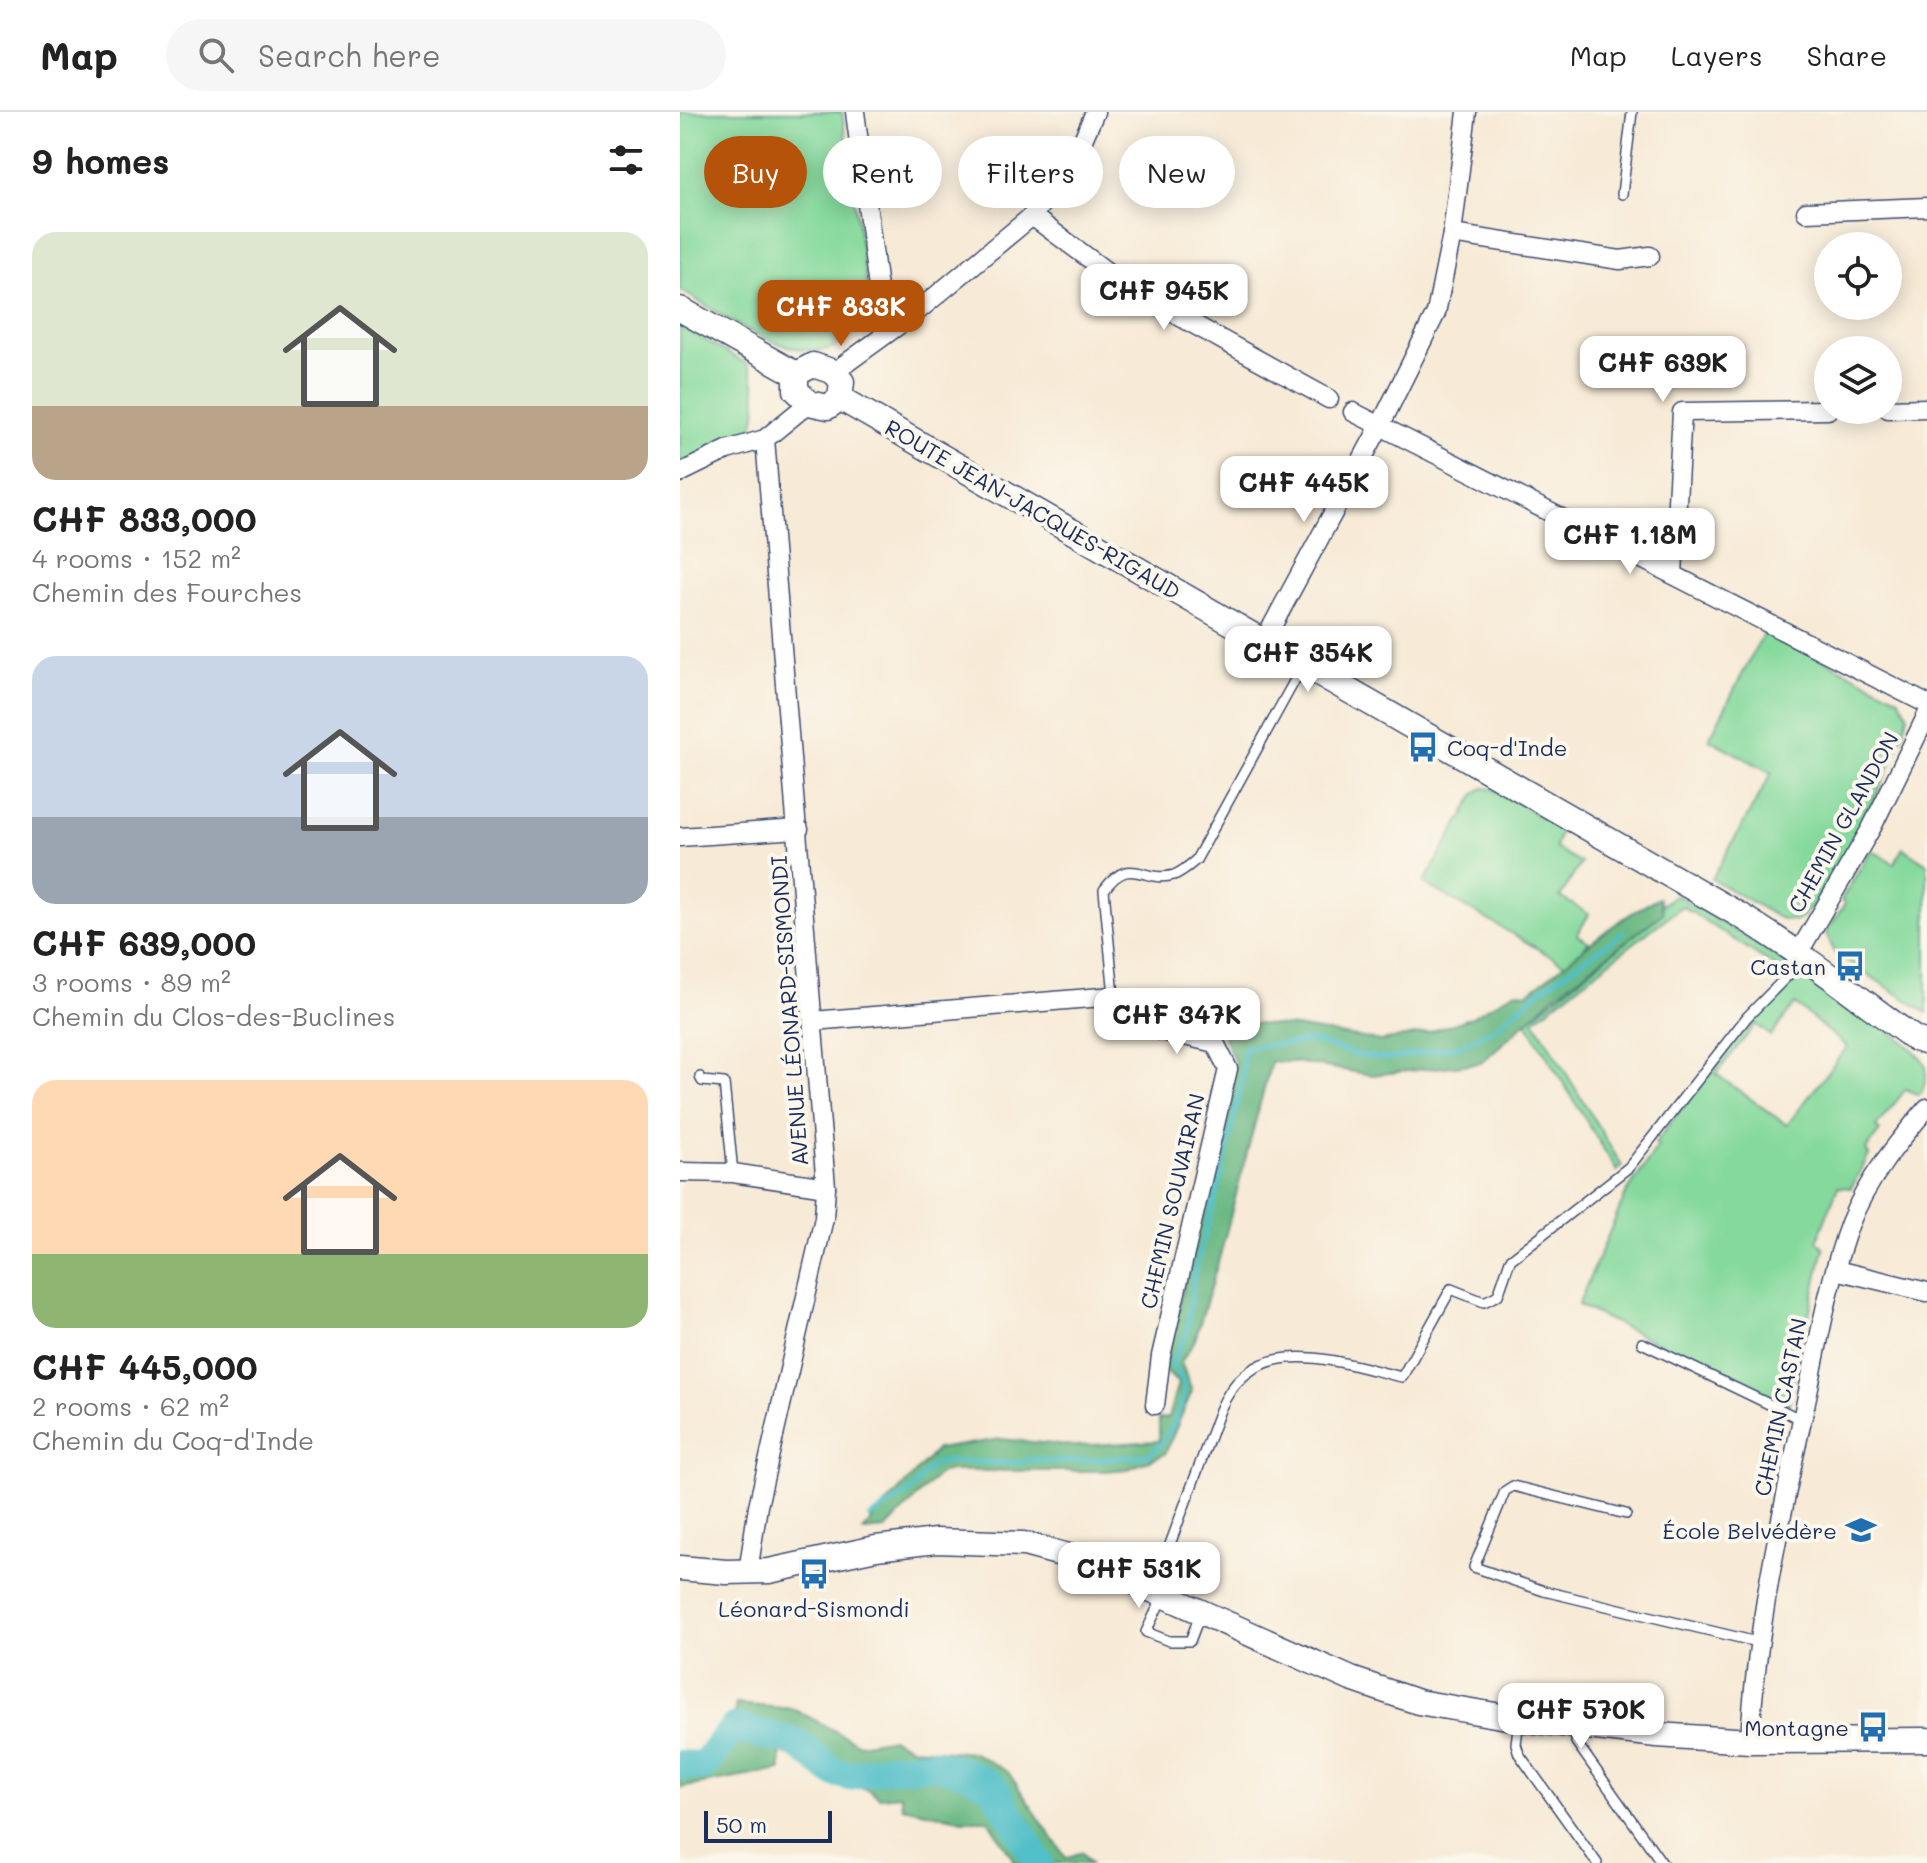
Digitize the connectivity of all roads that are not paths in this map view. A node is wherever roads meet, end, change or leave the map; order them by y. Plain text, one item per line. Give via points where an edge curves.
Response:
1 (855, 112) edge
2 (1095, 112) edge
3 (1467, 112) edge
4 (1632, 112) edge
5 (1622, 194) dead end
6 (1927, 207) edge
7 (1806, 212) dead end
8 (1032, 216) junction
9 (1452, 234) junction
10 (1650, 256) dead end
11 (680, 309) edge
12 (884, 334) junction
13 (834, 372) junction
14 (796, 374) junction
15 (840, 398) junction
16 (1329, 399) dead end
17 (809, 403) junction
18 (1927, 408) edge
19 (1902, 409) edge
20 (1814, 410) edge
21 (1353, 412) dead end
22 (1380, 426) junction
23 (765, 439) junction
24 (680, 473) edge
25 (1673, 574) junction
26 (1264, 641) junction
27 (1304, 664) junction
28 (1927, 704) edge
29 (1927, 715) edge
30 (799, 829) junction
31 (680, 837) edge
32 (1802, 954) junction
33 (1114, 996) junction
34 (813, 1021) junction
35 (1927, 1034) edge
36 (1927, 1043) edge
37 (700, 1077) dead end
38 (1927, 1108) edge
39 (680, 1172) edge
40 (733, 1173) junction
41 (826, 1187) junction
42 (1836, 1270) junction
43 (1927, 1292) edge
44 (1642, 1343) dead end
45 (1155, 1405) dead end
46 (1802, 1420) junction
47 (1626, 1514) dead end
48 (680, 1568) edge
49 (748, 1572) junction
50 (1158, 1593) junction
51 (1202, 1612) junction
52 (1757, 1642) junction
53 (1519, 1719) junction
54 (1576, 1727) junction
55 (1927, 1740) edge
56 (1750, 1741) junction
57 (1597, 1863) edge
58 (1662, 1863) edge

1 - 12 street
2 - 8 street via 1072,165
3 - 9 street
4 - 5 lane
6 - 7 street
8 - 12 street
8 - 16 street via 1130,289
9 - 10 street via 1620,260
9 - 22 street via 1436,313
11 - 14 street
12 - 13 street
13 - 14 street via 813,365
13 - 15 street via 842,382
14 - 17 street via 796,390
15 - 17 street via 828,407
15 - 26 street, ROUTE JEAN-JACQUES-RIGAUD
17 - 23 street
18 - 19 street
20 - 25 street via 1682,412
21 - 22 street
22 - 25 street
22 - 26 street
23 - 24 street
23 - 30 street, AVENUE LÉONARD-SISMONDI
25 - 28 street
26 - 27 street, ROUTE JEAN-JACQUES-RIGAUD
27 - 32 street, ROUTE JEAN-JACQUES-RIGAUD
27 - 33 lane via 1196,860 1176,874 1128,870 1114,876 1104,890
29 - 32 street, CHEMIN GLANDON
30 - 31 street
30 - 34 street, AVENUE LÉONARD-SISMONDI
32 - 35 street, ROUTE JEAN-JACQUES-RIGAUD via 1829,961
32 - 36 street, ROUTE JEAN-JACQUES-RIGAUD
32 - 50 lane via 1629,1167 1510,1260 1498,1295 1484,1302 1451,1289 1402,1377 1303,1356 1267,1364 1236,1385 1220,1410
33 - 34 street
33 - 45 street, CHEMIN SOUVAIRAN via 1149,1028 1215,1043 1228,1069 1161,1356
34 - 41 street, AVENUE LÉONARD-SISMONDI
37 - 40 lane via 724,1083
38 - 42 street, CHEMIN CASTAN via 1867,1187
39 - 40 street
40 - 41 street
41 - 49 street, AVENUE LÉONARD-SISMONDI via 824,1218 758,1506
42 - 43 street
42 - 46 street, CHEMIN CASTAN
44 - 46 lane
46 - 52 street, CHEMIN CASTAN
47 - 52 lane via 1513,1486 1505,1491 1474,1567 1544,1591
48 - 49 street
49 - 50 street via 900,1544 992,1541 1054,1551
50 - 51 street
50 - 51 lane via 1146,1632 1169,1641 1190,1641
51 - 53 street via 1383,1692
52 - 56 street, CHEMIN CASTAN
53 - 54 street
53 - 57 lane via 1519,1754
54 - 56 street
54 - 58 lane via 1576,1742
55 - 56 street

